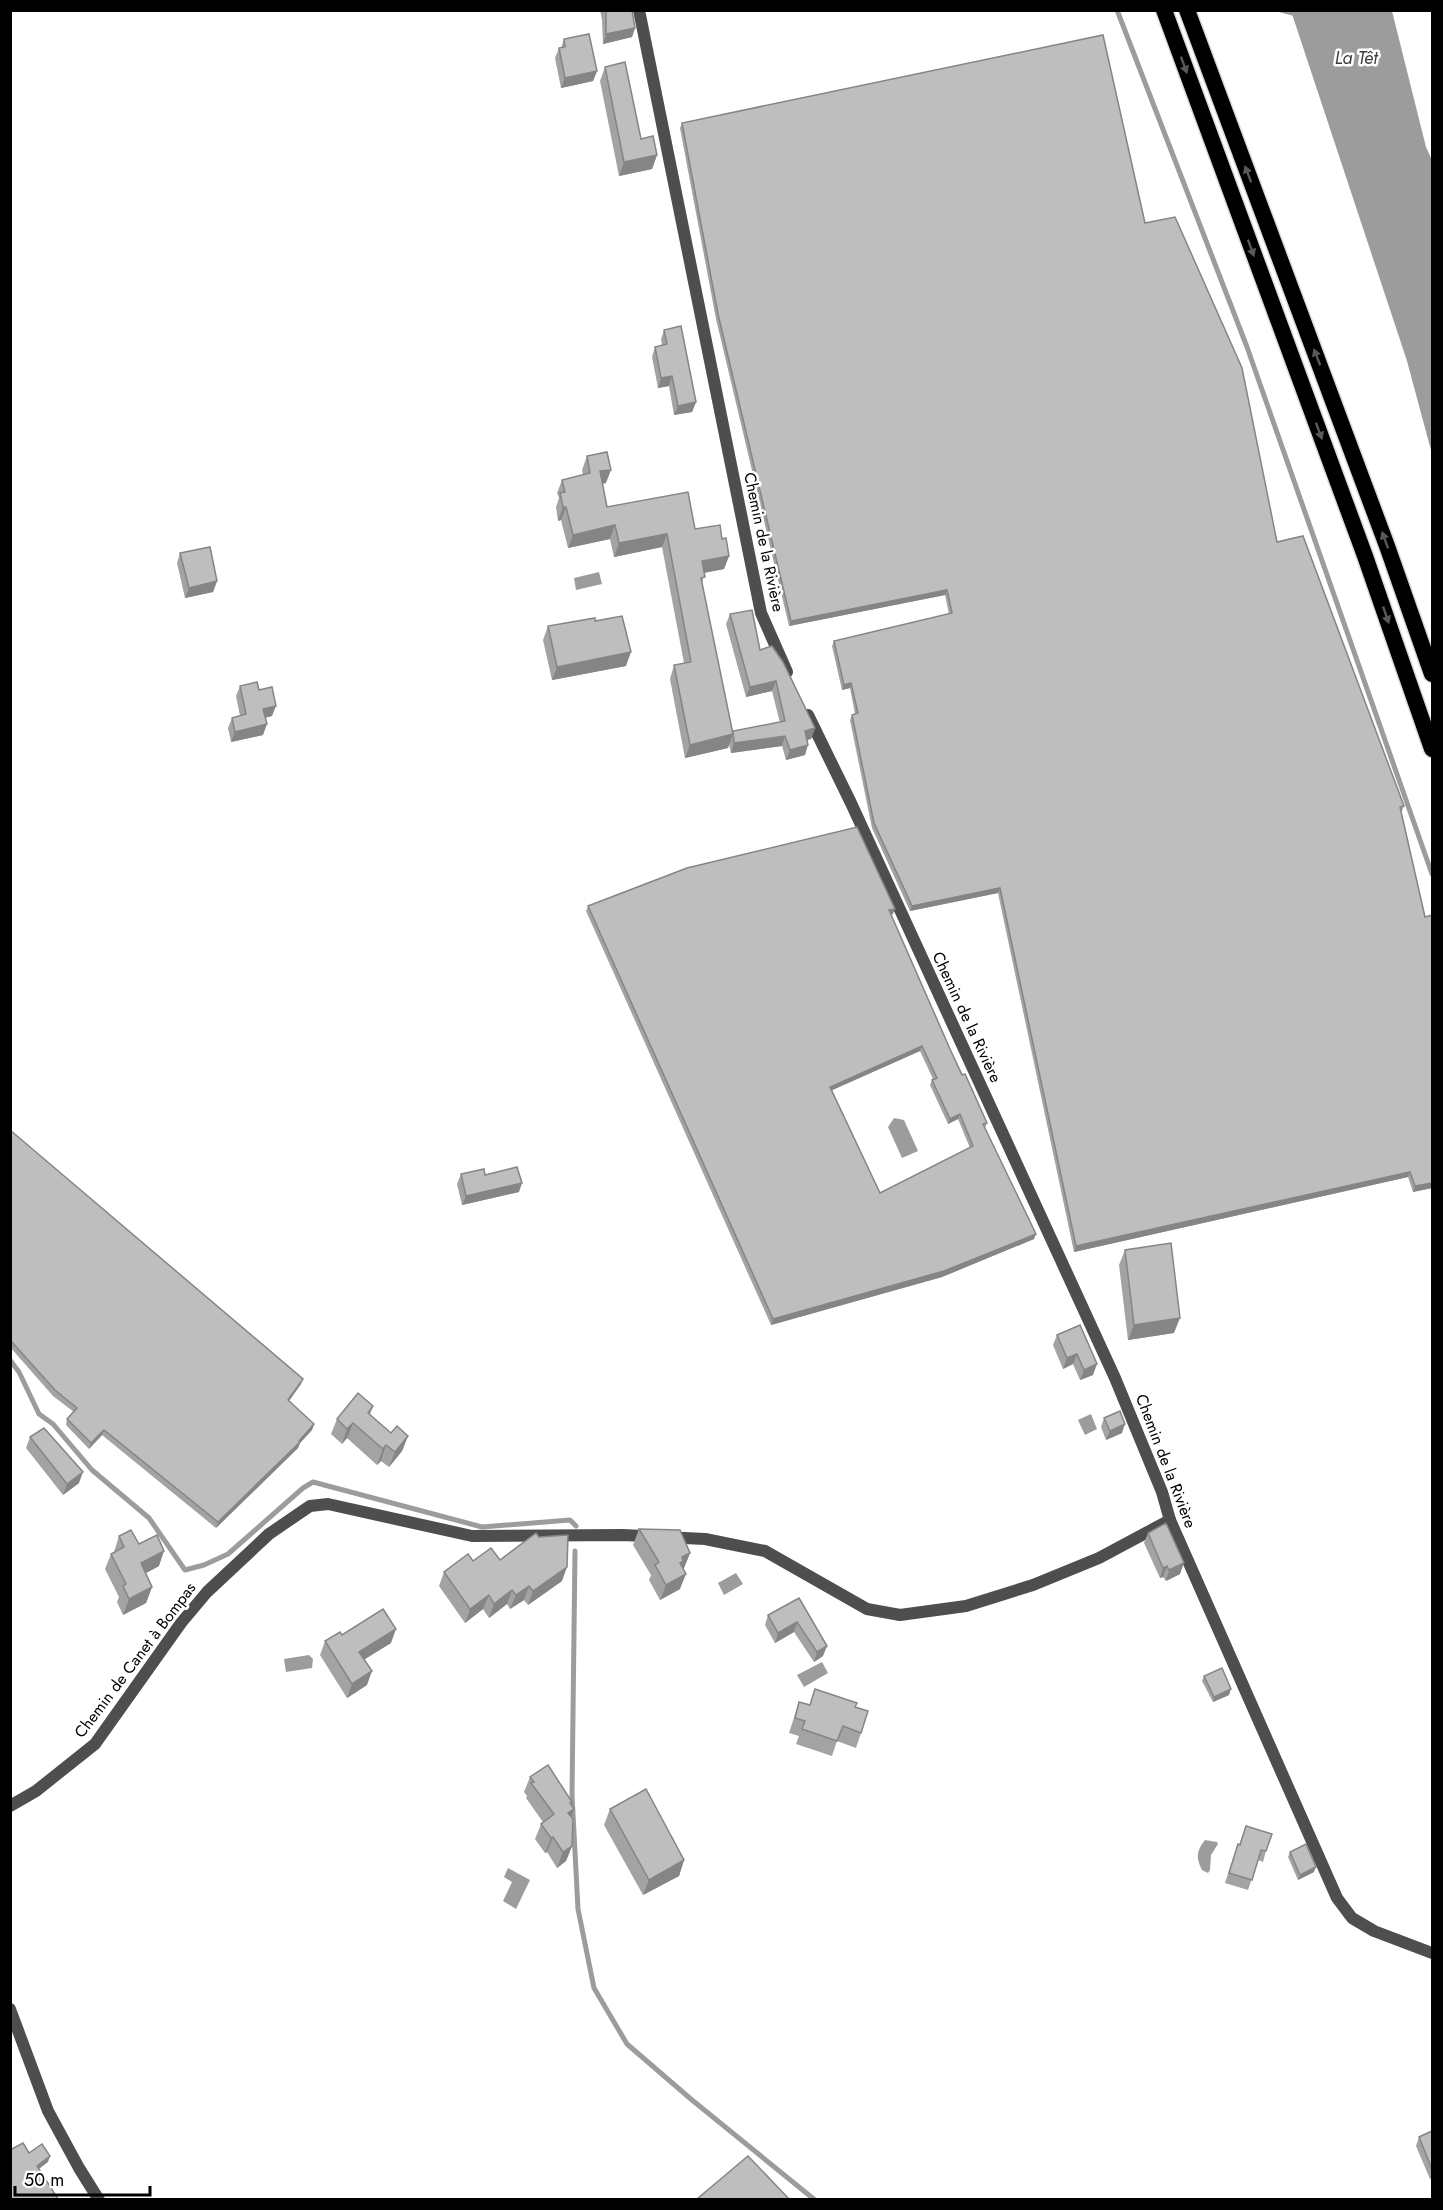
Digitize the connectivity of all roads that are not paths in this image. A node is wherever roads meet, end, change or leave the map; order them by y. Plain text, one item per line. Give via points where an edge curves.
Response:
1 (639, 10) edge
2 (1164, 10) edge
3 (1187, 10) edge
4 (1432, 674) edge
5 (794, 686) edge
6 (804, 707) edge
7 (1432, 749) edge
8 (1170, 1520) junction
9 (10, 1806) edge
10 (1432, 1953) edge
11 (10, 2009) edge
12 (99, 2199) edge

1 - 5 street, Chemin de la Rivière via 760,613
2 -> 7 highway
4 -> 3 highway via 1388,546
6 - 8 street, Chemin de la Rivière via 1115,1378
8 - 9 street, Chemin de Canet à Bompas via 1099,1558 1033,1585 966,1606 900,1615 867,1609 765,1551 705,1539 472,1536 328,1504 310,1506 269,1534 207,1592 95,1744 36,1791
8 - 10 street, Chemin de la Rivière via 1337,1898 1352,1918 1374,1931
11 - 12 street via 48,2111

